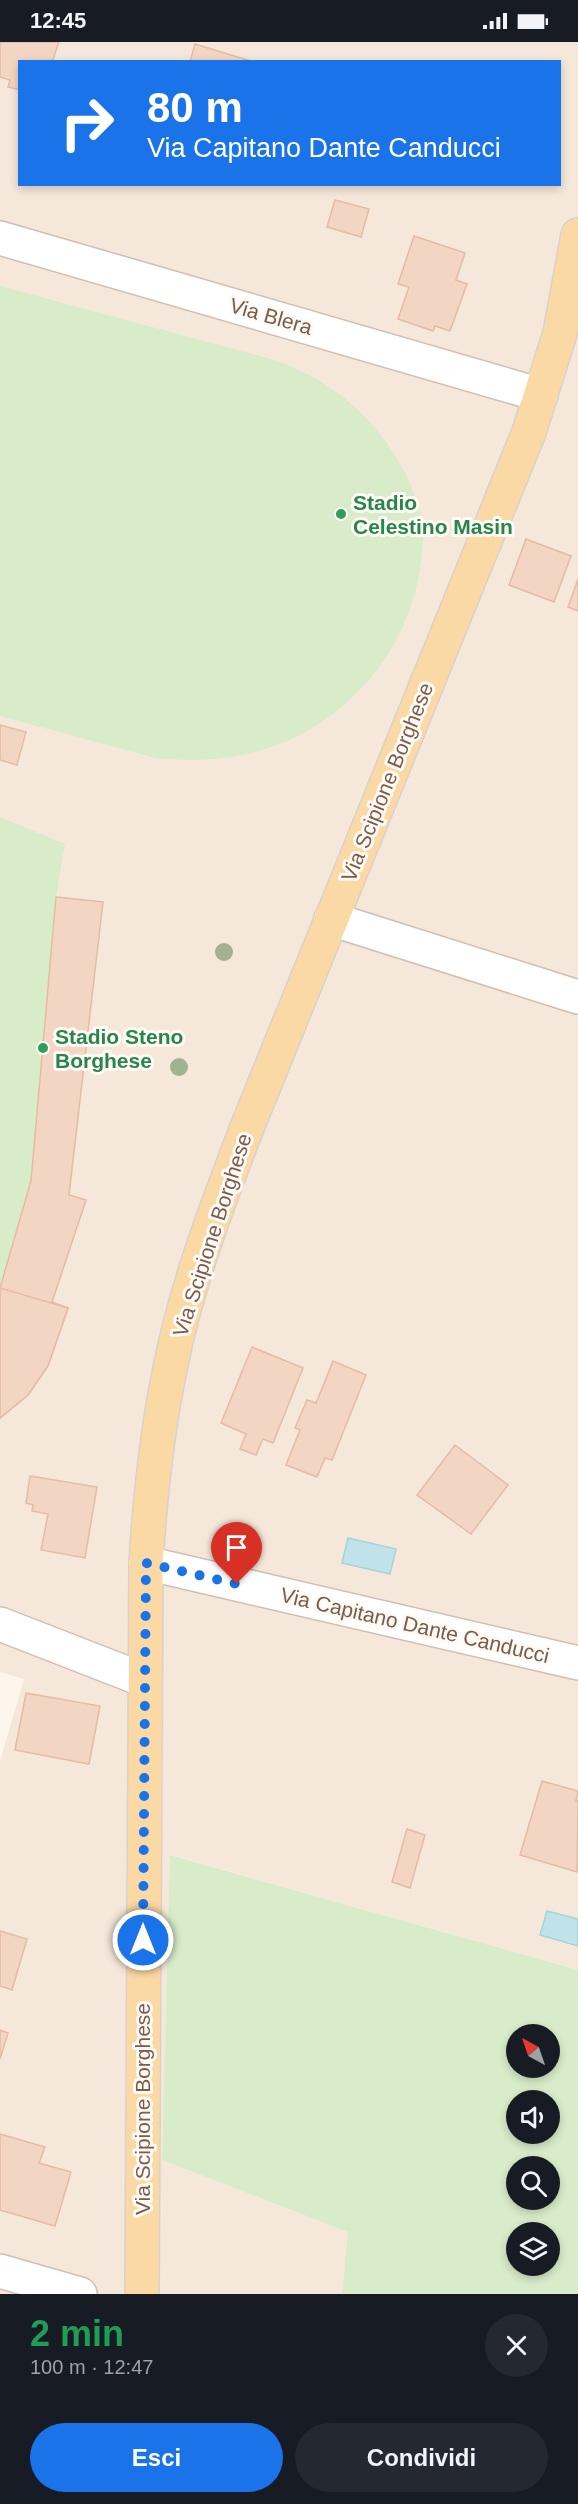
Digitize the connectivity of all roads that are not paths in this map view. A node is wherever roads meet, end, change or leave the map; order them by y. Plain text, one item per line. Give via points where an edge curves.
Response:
1 (578, 235) edge
2 (0, 238) edge
3 (578, 239) edge
4 (541, 395) junction
5 (331, 919) junction
6 (578, 997) edge
7 (146, 1563) junction
8 (0, 1624) edge
9 (578, 1663) edge
10 (144, 1680) junction
11 (0, 2271) edge
12 (80, 2294) edge
13 (142, 2294) edge

1 - 3 main road, Via Scipione Borghese
2 - 4 street, Via Blera
3 - 4 main road, Via Scipione Borghese via 560,333
4 - 5 main road, Via Scipione Borghese via 501,503
5 - 6 street
5 - 7 main road, Via Scipione Borghese via 224,1186 191,1285 161,1418
7 - 9 street, Via Capitano Dante Canducci
7 - 10 main road, Via Scipione Borghese
8 - 10 street
10 - 13 main road, Via Scipione Borghese
11 - 12 street

